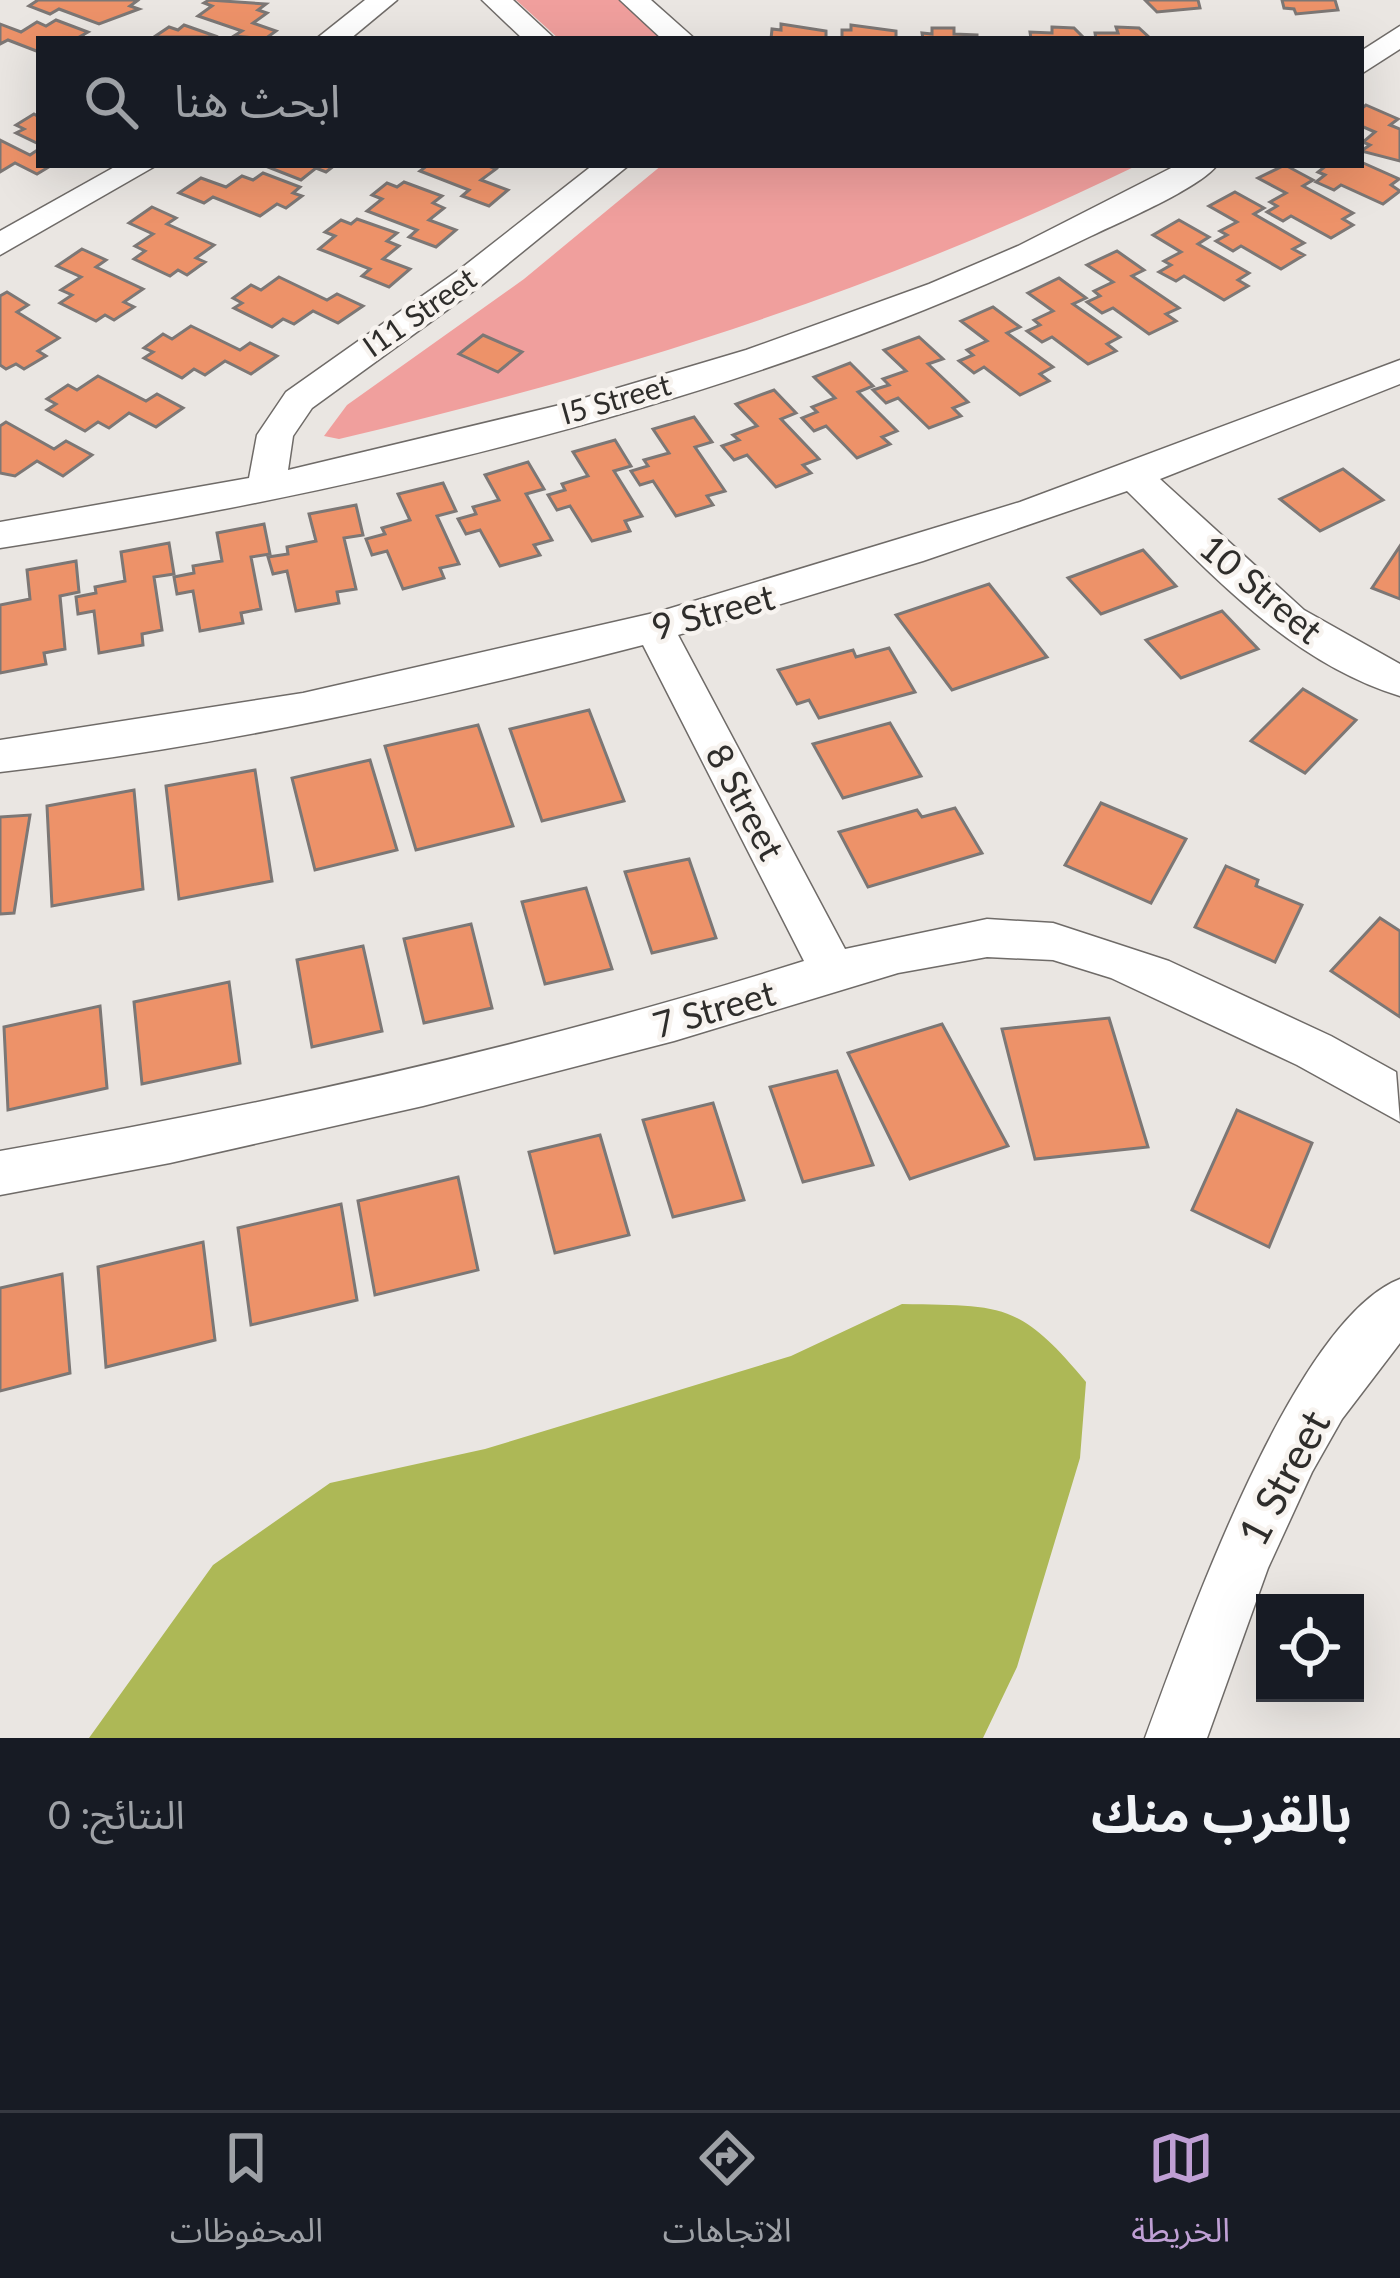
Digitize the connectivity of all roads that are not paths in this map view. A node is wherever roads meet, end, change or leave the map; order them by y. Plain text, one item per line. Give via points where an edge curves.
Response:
1 (496, 0) edge
2 (634, 0) edge
3 (384, 1) edge
4 (1400, 35) edge
5 (335, 36) edge
6 (537, 36) edge
7 (676, 36) edge
8 (1364, 63) edge
9 (136, 168) edge
10 (609, 168) edge
11 (1195, 168) edge
12 (0, 244) edge
13 (1400, 371) edge
14 (1135, 476) junction
15 (267, 486) junction
16 (0, 535) edge
17 (655, 628) junction
18 (1400, 681) edge
19 (0, 756) edge
20 (835, 975) junction
21 (1400, 1102) edge
22 (0, 1174) edge
23 (1400, 1304) edge
24 (1176, 1738) edge

1 - 6 street
2 - 7 street
3 - 5 street
4 - 8 street
9 - 12 street
10 - 15 street, I11 Street via 298,400 275,435
11 - 15 street, I5 Street via 988,271 744,362 559,417
13 - 14 street, 9 Street
14 - 17 street, 9 Street
14 - 18 street, 10 Street via 1275,610
15 - 16 street, I5 Street
17 - 19 street, 9 Street via 236,722
17 - 20 street, 8 Street
20 - 21 street, 7 Street via 961,940 1060,943 1125,963 1330,1057
20 - 22 street, 7 Street via 297,1117
23 - 24 street, 1 Street via 1301,1435 1246,1546

